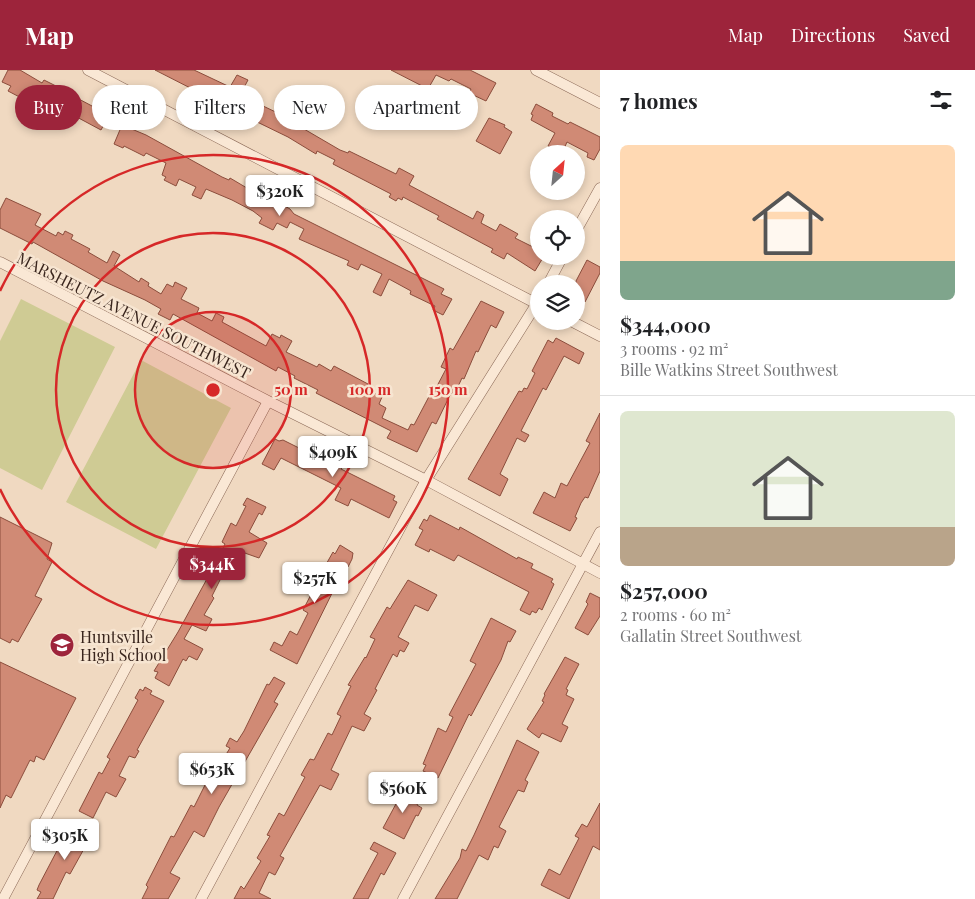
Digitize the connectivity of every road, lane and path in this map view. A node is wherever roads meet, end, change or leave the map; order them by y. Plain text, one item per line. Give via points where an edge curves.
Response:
1 (88, 70) edge
2 (536, 70) edge
3 (600, 103) edge
4 (600, 188) edge
5 (585, 215) edge
6 (0, 262) edge
7 (530, 299) edge
8 (530, 316) edge
9 (585, 328) edge
10 (600, 336) edge
11 (268, 401) junction
12 (426, 480) junction
13 (600, 532) edge
14 (583, 564) junction
15 (600, 573) edge
16 (2, 899) edge
17 (201, 899) edge
18 (403, 899) edge

1 - 7 street
2 - 3 street
4 - 5 street
6 - 11 street, MARSHEUTZ AVENUE SOUTHWEST
8 - 12 street
9 - 10 street
11 - 12 street, MARSHEUTZ AVENUE SOUTHWEST
11 - 16 street
12 - 14 street, MARSHEUTZ AVENUE SOUTHWEST
12 - 17 street
13 - 14 street
14 - 15 street, MARSHEUTZ AVENUE SOUTHWEST
14 - 18 street

